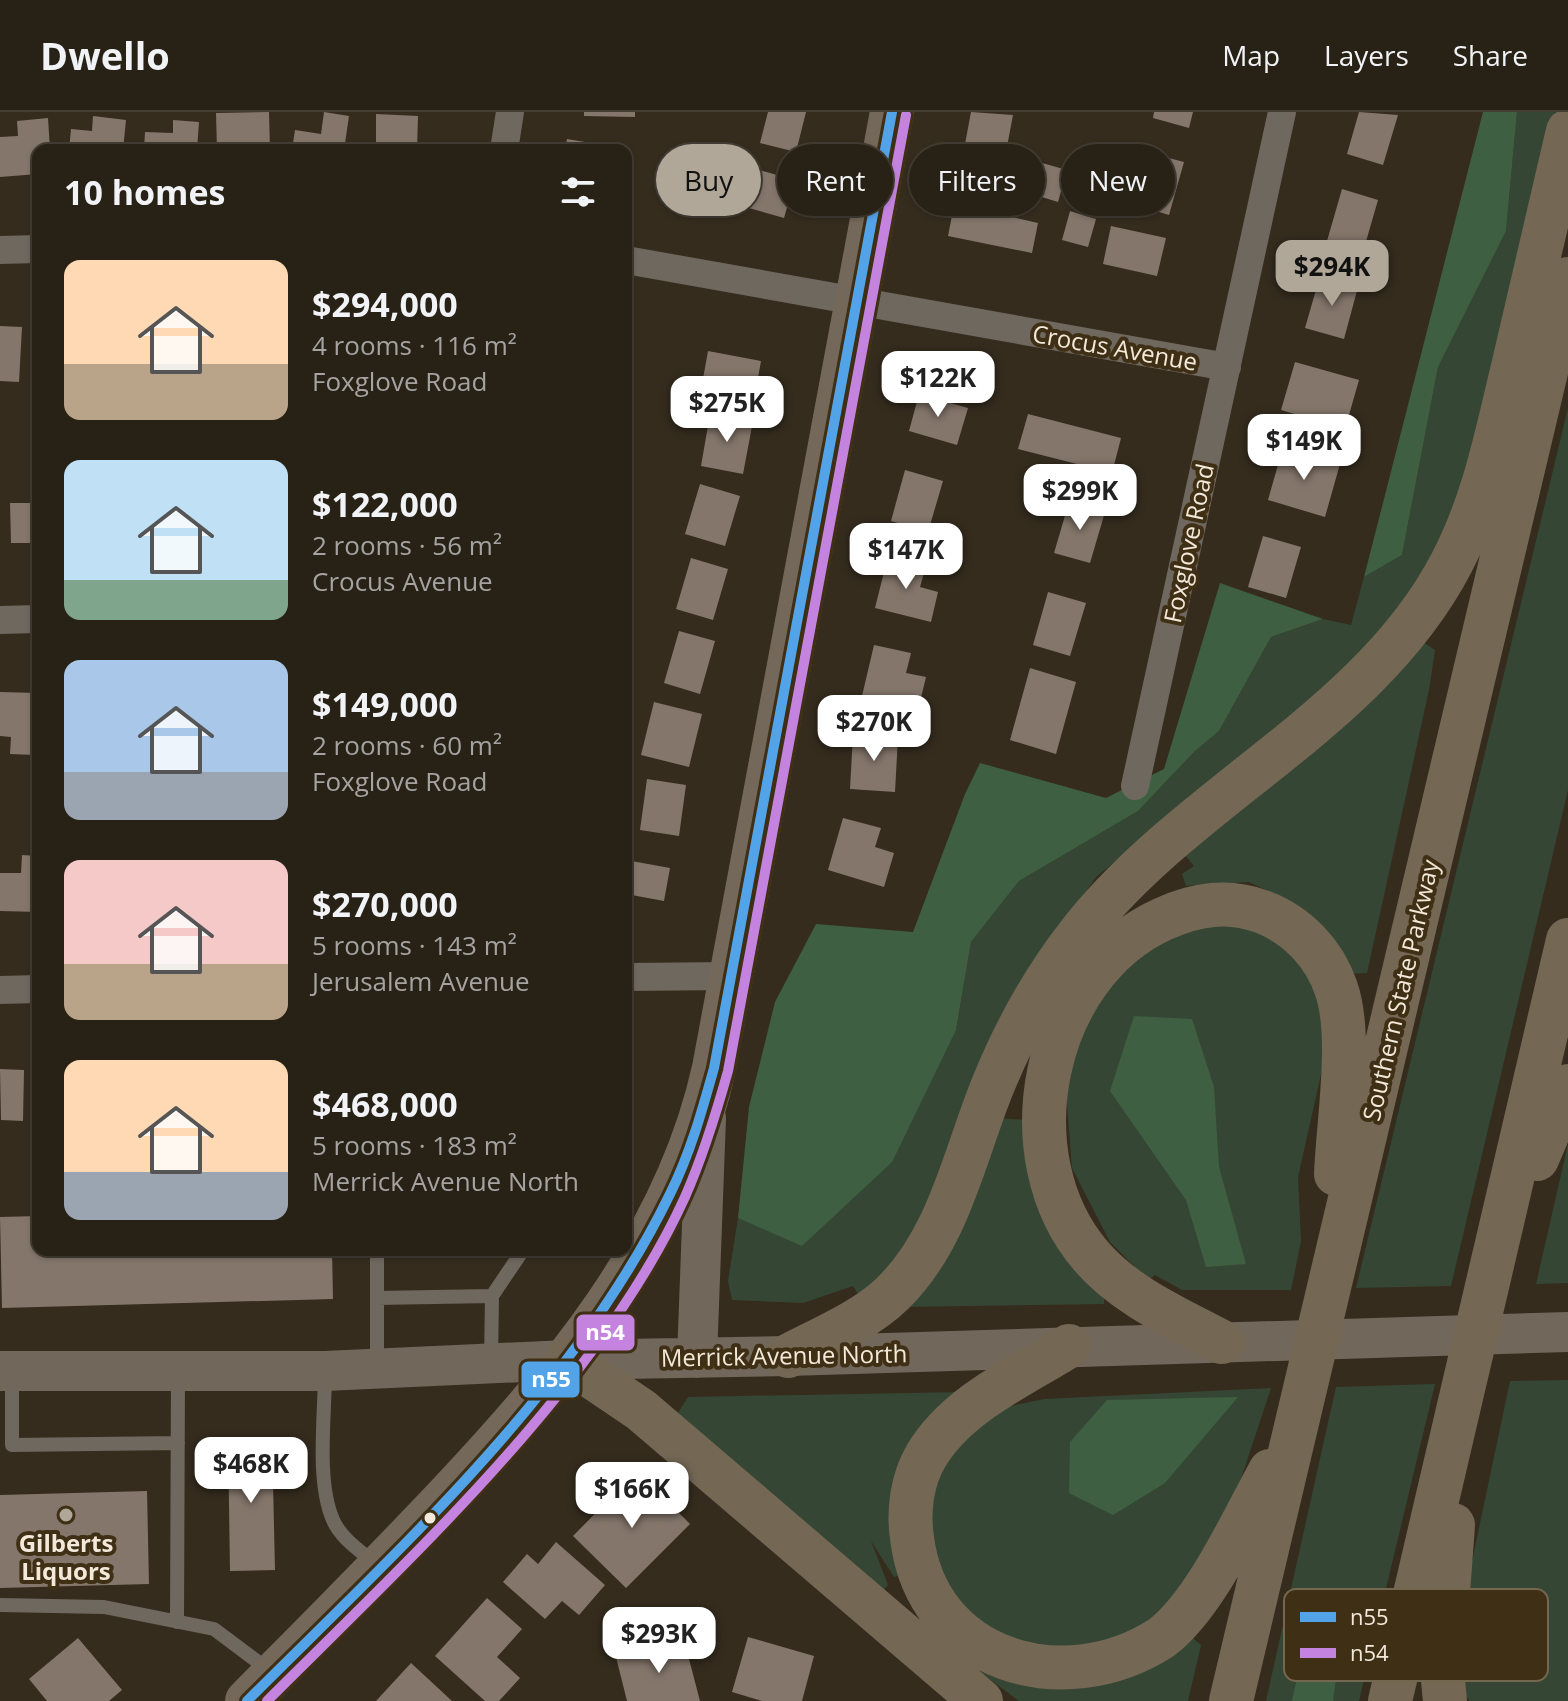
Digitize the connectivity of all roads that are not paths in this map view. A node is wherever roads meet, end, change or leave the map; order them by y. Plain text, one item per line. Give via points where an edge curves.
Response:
1 (510, 112) edge
2 (892, 112) edge
3 (1282, 112) edge
4 (1568, 131) edge
5 (505, 144) edge
6 (32, 249) edge
7 (0, 250) edge
8 (632, 261) edge
9 (1568, 279) edge
10 (856, 301) junction
11 (1227, 367) junction
12 (32, 619) edge
13 (0, 620) edge
14 (1135, 786) dead end
15 (1568, 940) edge
16 (732, 976) junction
17 (632, 977) edge
18 (32, 989) edge
19 (0, 990) edge
20 (1568, 1086) edge
21 (707, 1102) junction
22 (638, 1235) edge
23 (377, 1256) edge
24 (519, 1256) edge
25 (626, 1256) edge
26 (1491, 1264) junction
27 (1331, 1276) junction
28 (492, 1296) junction
29 (377, 1298) junction
30 (1568, 1332) edge
31 (1222, 1342) junction
32 (1069, 1346) junction
33 (788, 1356) junction
34 (697, 1358) junction
35 (567, 1360) junction
36 (491, 1363) junction
37 (377, 1369) junction
38 (178, 1370) junction
39 (6, 1371) edge
40 (325, 1371) junction
41 (1462, 1397) junction
42 (1299, 1416) junction
43 (178, 1443) junction
44 (380, 1567) junction
45 (1417, 1589) edge
46 (1448, 1589) edge
47 (0, 1605) edge
48 (177, 1622) junction
49 (1395, 1681) edge
50 (1443, 1681) edge
51 (260, 1688) edge
52 (981, 1701) edge
53 (1231, 1701) edge
54 (1390, 1701) edge
55 (1445, 1701) edge

1 - 5 street
2 - 10 main road
3 - 11 street, Foxglove Road
4 - 33 highway via 1489,467 1467,530 1433,595 1389,655 1362,681 1108,899 1054,969 1017,1032 940,1226 917,1264 888,1298
6 - 7 street
8 - 10 street, Crocus Avenue
9 - 27 highway, Southern State Parkway
10 - 11 street, Crocus Avenue
10 - 16 main road
11 - 14 street, Foxglove Road
12 - 13 street
15 - 26 highway
16 - 17 street
16 - 21 main road
18 - 19 street
20 - 26 highway
21 - 22 main road via 686,1163
21 - 34 main road
23 - 29 lane
24 - 28 lane
25 - 35 main road
26 - 41 highway
27 - 31 highway via 1343,1033 1328,969 1289,925 1247,907 1197,907 1148,926 1101,967 1065,1023 1045,1089 1047,1155 1063,1213 1092,1257 1130,1290
27 - 42 highway, Southern State Parkway
28 - 29 lane
28 - 36 lane
29 - 37 lane
30 - 31 main road, Merrick Avenue North
31 - 32 main road, Merrick Avenue North
32 - 33 main road, Merrick Avenue North
32 - 42 highway via 949,1424 924,1459 911,1500 917,1567 937,1610 981,1650 1022,1667 1062,1673 1102,1667 1142,1650 1181,1620
33 - 34 main road, Merrick Avenue North
34 - 35 main road, Merrick Avenue North
35 - 36 main road, Merrick Avenue North
35 - 44 main road via 520,1420
35 - 52 highway via 641,1410
36 - 37 main road, Merrick Avenue North
37 - 40 main road, Merrick Avenue North
38 - 39 main road, Merrick Avenue North
38 - 40 main road, Merrick Avenue North
38 - 43 lane
39 - 43 lane via 12,1445
40 - 44 lane via 324,1480 333,1520 344,1537
41 - 45 highway
41 - 46 highway
42 - 53 highway, Southern State Parkway
43 - 48 lane
44 - 51 main road
47 - 48 lane via 104,1607
48 - 51 lane via 214,1629
49 - 54 highway
50 - 55 highway

